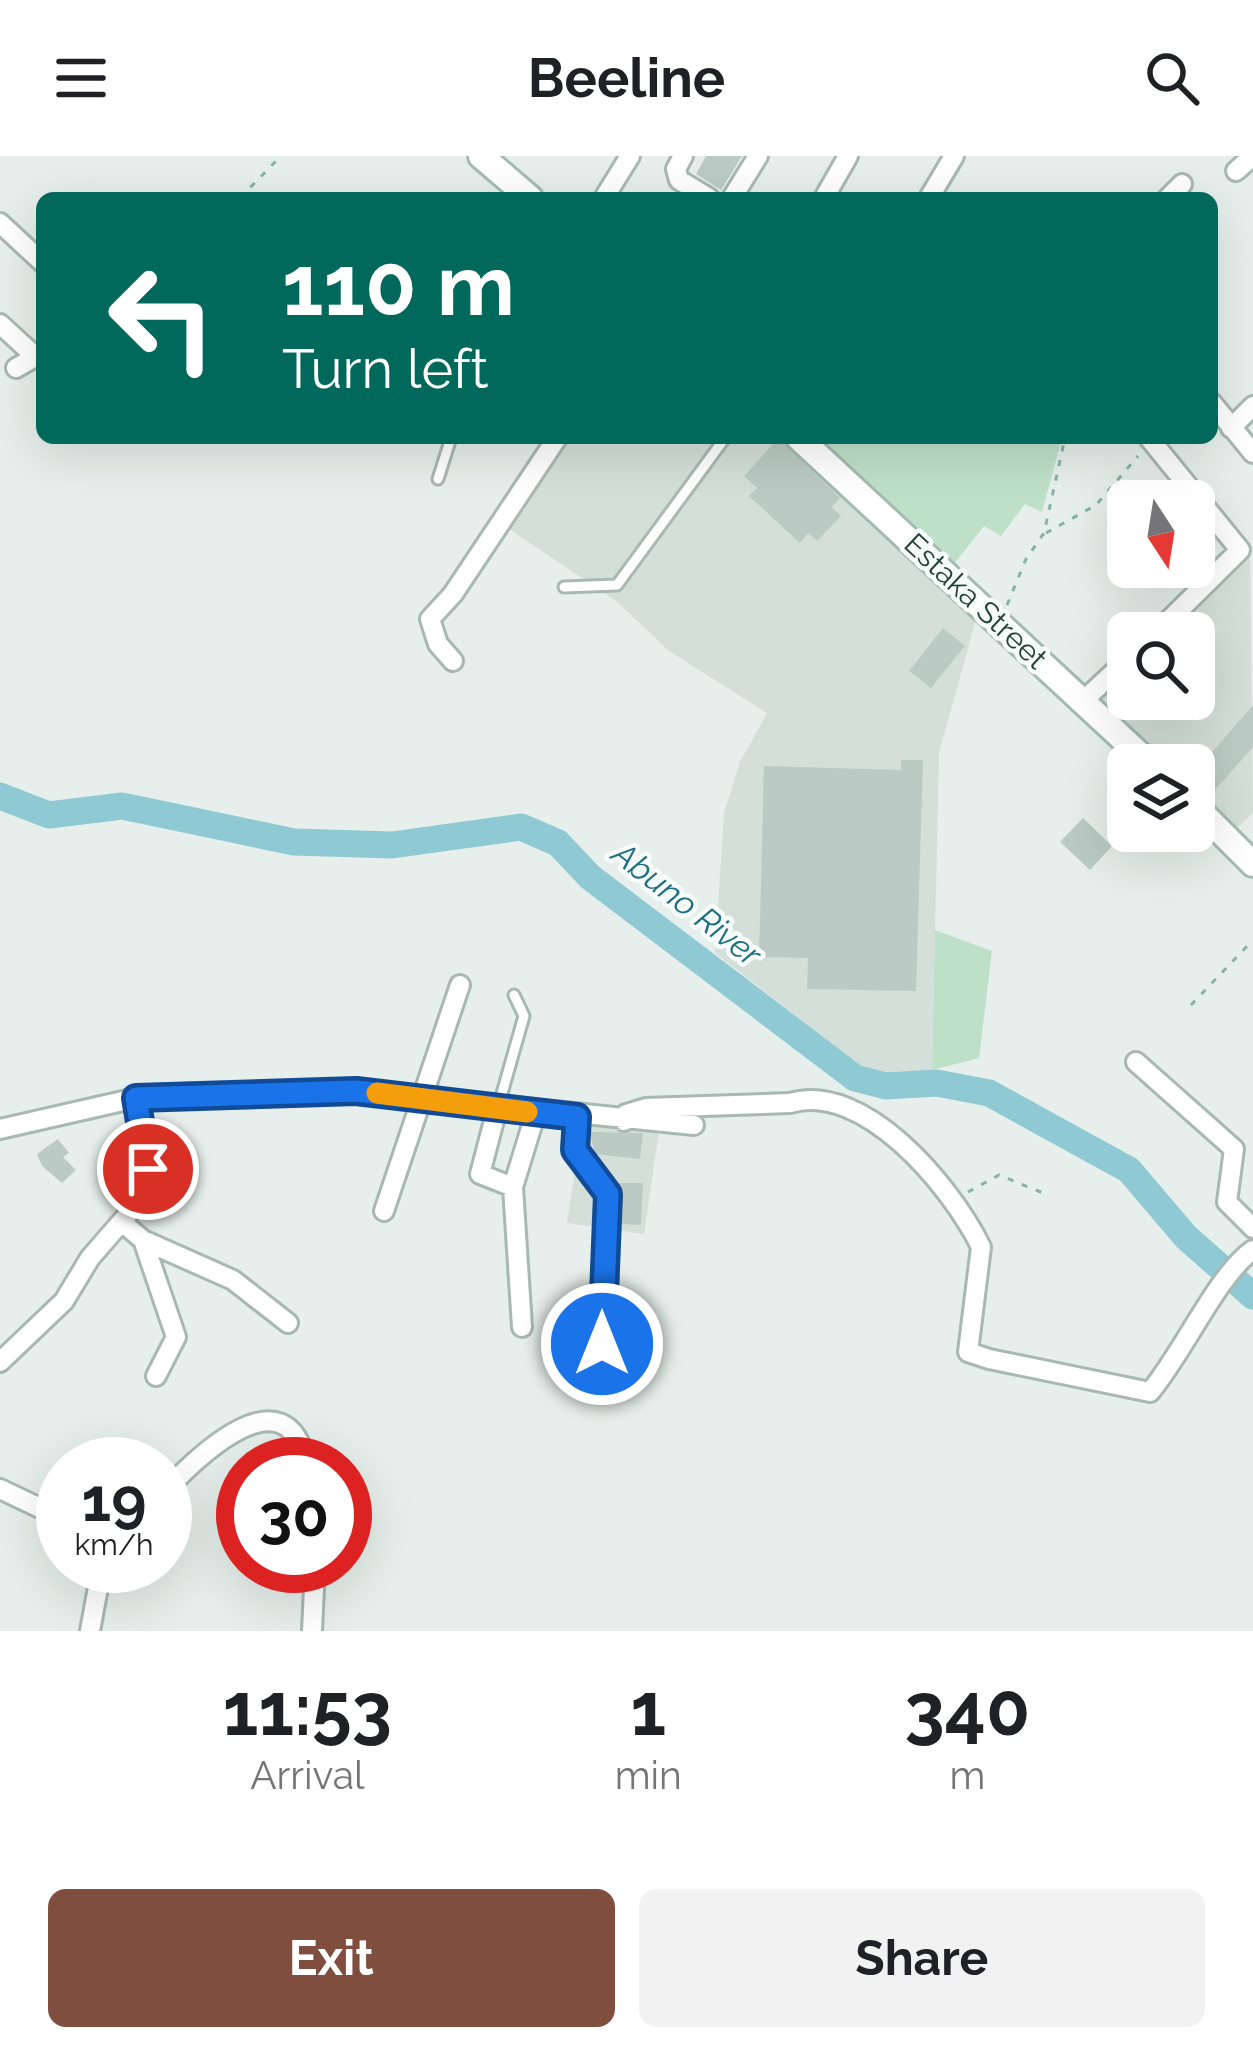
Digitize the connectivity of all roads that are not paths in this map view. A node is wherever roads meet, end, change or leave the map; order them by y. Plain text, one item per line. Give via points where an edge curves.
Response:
1 (481, 156) edge
2 (630, 156) edge
3 (683, 156) edge
4 (758, 156) edge
5 (848, 156) edge
6 (955, 156) edge
7 (1253, 156) edge
8 (1237, 171) dead end
9 (523, 192) edge
10 (608, 192) edge
11 (699, 192) edge
12 (736, 192) edge
13 (827, 192) edge
14 (933, 192) edge
15 (0, 223) edge
16 (36, 256) edge
17 (0, 324) edge
18 (36, 354) edge
19 (36, 358) edge
20 (16, 368) dead end
21 (1253, 406) edge
22 (1218, 412) edge
23 (1231, 428) junction
24 (449, 444) edge
25 (553, 444) edge
26 (721, 444) edge
27 (806, 444) edge
28 (1153, 444) edge
29 (1253, 453) edge
30 (438, 479) dead end
31 (564, 587) dead end
32 (1177, 612) edge
33 (453, 662) dead end
34 (1107, 678) edge
35 (1083, 700) junction
36 (1129, 744) edge
37 (1215, 826) edge
38 (1253, 864) edge
39 (460, 985) dead end
40 (514, 995) dead end
41 (1136, 1062) dead end
42 (136, 1098) junction
43 (421, 1098) junction
44 (497, 1109) junction
45 (536, 1112) junction
46 (577, 1117) junction
47 (623, 1121) junction
48 (694, 1125) dead end
49 (0, 1129) edge
50 (513, 1187) junction
51 (384, 1211) dead end
52 (123, 1223) junction
53 (1253, 1228) edge
54 (143, 1240) junction
55 (1253, 1250) edge
56 (288, 1323) dead end
57 (522, 1327) dead end
58 (602, 1344) dead end
59 (0, 1362) edge
60 (157, 1376) dead end
61 (223, 1437) edge
62 (296, 1437) edge
63 (216, 1443) edge
64 (192, 1466) edge
65 (0, 1490) edge
66 (36, 1507) edge
67 (97, 1593) edge
68 (314, 1593) edge
69 (90, 1631) edge
70 (312, 1631) edge

1 - 9 street
2 - 10 street
3 - 11 street via 679,180
4 - 12 street
5 - 13 street
6 - 14 street
7 - 8 street
15 - 16 street
17 - 18 street
19 - 20 street
21 - 23 street
22 - 23 street
23 - 29 street
24 - 30 lane
25 - 33 street via 430,619
26 - 31 lane via 617,585
27 - 35 street, Estaka Street
28 - 32 street via 1240,550
34 - 35 street
35 - 36 street, Estaka Street
37 - 38 street
39 - 43 street
40 - 44 lane via 524,1016
41 - 53 street via 1234,1149 1227,1202
42 - 43 street via 356,1091
42 - 49 street
42 - 52 street via 149,1190
43 - 44 street
43 - 51 street
44 - 45 street
44 - 50 street via 480,1174
45 - 46 street
45 - 50 street
46 - 47 street
46 - 58 street via 575,1150 608,1194
47 - 48 street
47 - 55 street via 646,1108 808,1096 905,1142 981,1247 968,1352 977,1356 1150,1391
50 - 57 street
52 - 54 street
52 - 59 street via 64,1301
54 - 56 street via 233,1280
54 - 60 street via 176,1337
61 - 62 street via 258,1420
63 - 64 street
65 - 66 street
67 - 69 street
68 - 70 street

